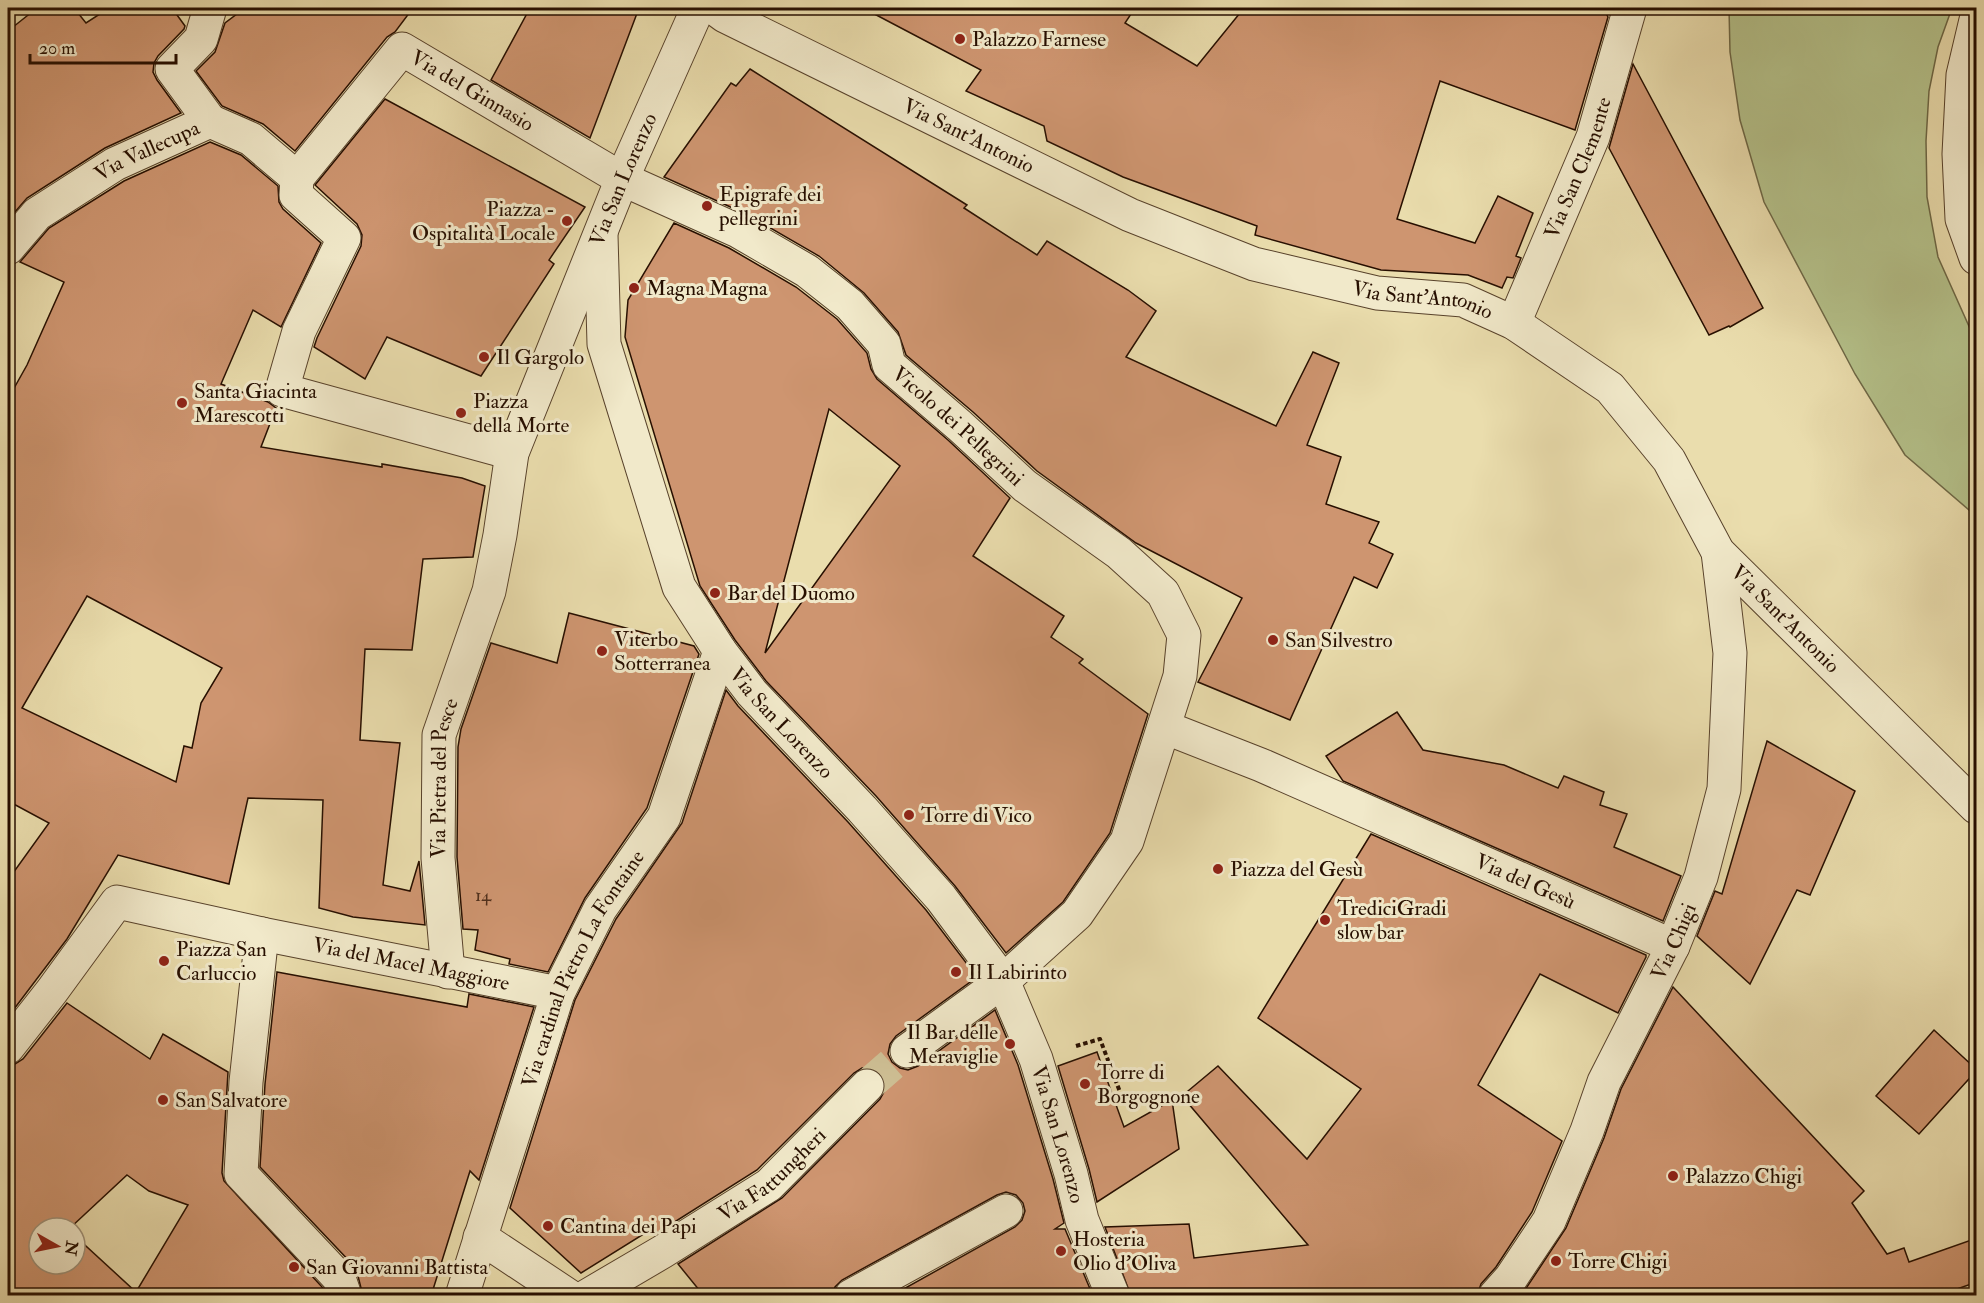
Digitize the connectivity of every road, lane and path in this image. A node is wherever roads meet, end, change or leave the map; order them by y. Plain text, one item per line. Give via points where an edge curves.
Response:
1 (210, 8) edge
2 (698, 8) edge
3 (714, 8) edge
4 (1630, 8) edge
5 (1977, 20) edge
6 (210, 121) junction
7 (626, 172) junction
8 (297, 178) junction
9 (601, 235) junction
10 (8, 248) edge
11 (1977, 258) edge
12 (1514, 323) junction
13 (513, 453) junction
14 (1718, 552) junction
15 (720, 651) junction
16 (1164, 727) junction
17 (1977, 807) edge
18 (262, 934) junction
19 (1673, 946) junction
20 (448, 972) junction
21 (1003, 981) junction
22 (558, 993) junction
23 (8, 1047) edge
24 (907, 1051) tunnel mouth
25 (1036, 1059) junction
26 (867, 1086) tunnel mouth
27 (1120, 1092) dead end
28 (1006, 1211) dead end
29 (480, 1237) junction
30 (345, 1296) edge
31 (462, 1296) edge
32 (569, 1296) edge
33 (587, 1296) edge
34 (851, 1296) edge
35 (1113, 1296) edge
36 (1495, 1296) edge

1 - 6 street via 201,39 172,69
2 - 7 street, Via San Lorenzo
3 - 12 street, Via Sant'Antonio via 1130,215 1254,264 1377,293 1463,300
4 - 12 street, Via San Clemente via 1593,137
5 - 11 street via 1963,75 1959,154 1962,219
6 - 8 street, Via Vallecupa via 251,140
6 - 10 street, Via Vallecupa via 115,164 36,214
7 - 8 street, Via del Ginnasio via 402,49
7 - 9 street, Via San Lorenzo
7 - 16 street, Vicolo dei Pellegrini via 807,271 850,305 884,344 889,365 1025,486 1119,553 1163,593 1184,635 1180,676
8 - 13 street via 296,195 344,238 299,331 282,390
9 - 13 street, Via Pietra del Pesce
9 - 15 street, Via San Lorenzo via 604,345 679,587
12 - 14 street, Via Sant'Antonio via 1610,388 1669,460
13 - 20 street, Via Pietra del Pesce via 489,591 439,735 438,858
14 - 17 street, Via Sant'Antonio
14 - 19 street, Via Chigi via 1730,654 1724,789 1701,877
15 - 21 street, Via San Lorenzo via 752,693 941,898
15 - 22 street, Via cardinal Pietro La Fontaine via 664,817 600,909
16 - 19 street, Via del Gesù via 1261,765
16 - 21 street via 1127,841 1077,914
18 - 20 street, Via del Macel Maggiore
18 - 23 street via 117,902
18 - 30 street via 246,1082 241,1174 339,1278
19 - 36 street, Via Chigi via 1604,1082 1549,1221
20 - 22 street, Via del Macel Maggiore
21 - 24 street
21 - 25 street, Via San Lorenzo
22 - 29 street, Via cardinal Pietro La Fontaine
25 - 27 path via 1100,1039
25 - 35 street, Via San Lorenzo via 1082,1220
26 - 33 street, Via Fattungheri via 769,1185
28 - 34 street
29 - 31 street, Via cardinal Pietro La Fontaine
29 - 32 street

